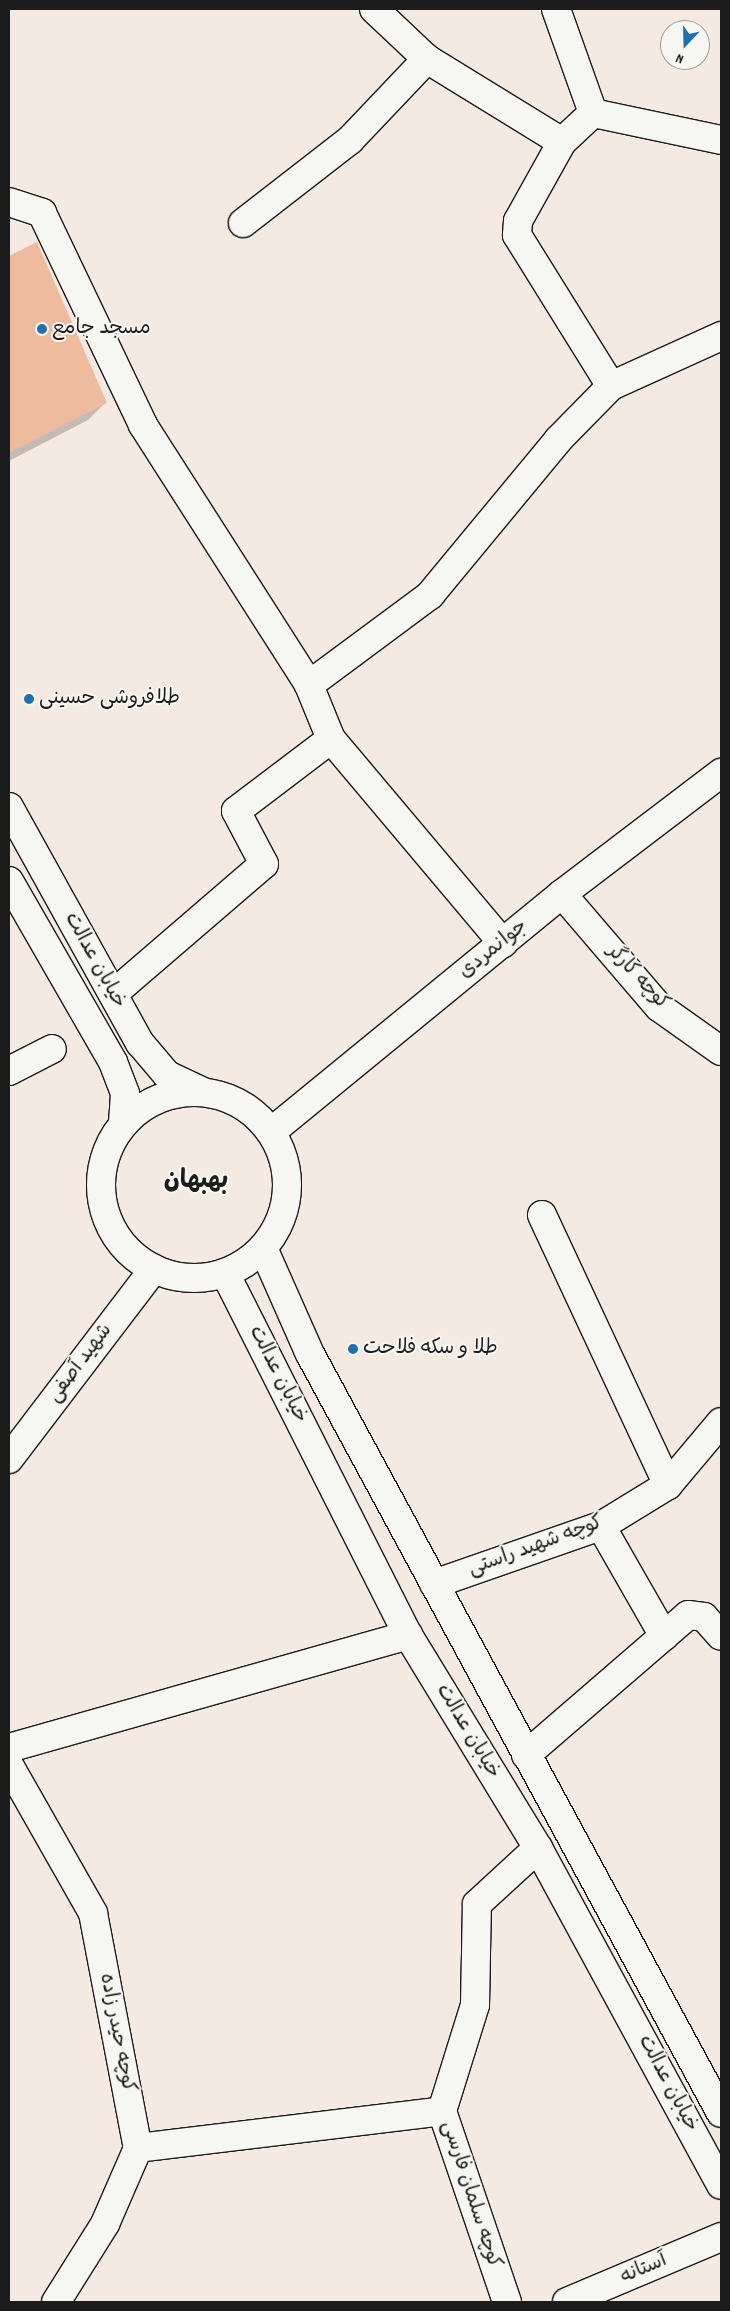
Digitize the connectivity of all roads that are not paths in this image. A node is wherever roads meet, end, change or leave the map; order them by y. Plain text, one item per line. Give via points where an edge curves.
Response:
1 (374, 9) edge
2 (556, 9) edge
3 (427, 59) junction
4 (593, 113) junction
5 (721, 140) edge
6 (562, 142) junction
7 (9, 202) edge
8 (243, 222) dead end
9 (721, 336) edge
10 (611, 386) junction
11 (309, 685) junction
12 (331, 739) junction
13 (721, 773) edge
14 (9, 807) edge
15 (9, 880) edge
16 (562, 894) junction
17 (503, 943) junction
18 (112, 994) junction
19 (52, 1049) dead end
20 (721, 1051) edge
21 (9, 1071) edge
22 (204, 1092) junction
23 (123, 1123) junction
24 (271, 1132) junction
25 (542, 1215) dead end
26 (263, 1248) junction
27 (154, 1269) junction
28 (225, 1273) junction
29 (721, 1422) edge
30 (9, 1459) edge
31 (668, 1485) junction
32 (601, 1526) junction
33 (434, 1584) junction
34 (408, 1635) junction
35 (664, 1636) junction
36 (721, 1636) edge
37 (9, 1748) edge
38 (526, 1755) junction
39 (9, 1766) edge
40 (538, 1848) junction
41 (442, 2110) junction
42 (721, 2114) edge
43 (138, 2148) junction
44 (721, 2185) edge
45 (721, 2237) edge
46 (56, 2302) edge
47 (507, 2302) edge
48 (567, 2302) edge

1 - 3 street
2 - 4 street
3 - 6 street
3 - 8 street via 350,140
4 - 5 street
4 - 6 street
6 - 10 street via 518,221 517,235
7 - 11 street via 42,213 143,425
9 - 10 street
10 - 11 street via 558,440 430,595
11 - 12 street
12 - 17 street
12 - 18 street via 236,811 264,864
13 - 16 street, جوانمردی
14 - 18 street, خیابان عدالت
15 - 23 street, خیابان عدالت via 113,1062 125,1094
16 - 17 street, جوانمردی
16 - 20 street, کوچه کارگر via 659,1007
17 - 24 street, جوانمردی
18 - 22 street, خیابان عدالت via 140,1043 167,1074
19 - 21 street
22 - 23 street via 174,1094 146,1104
22 - 24 street via 230,1099
23 - 27 street via 108,1147 100,1175 102,1203 112,1230 130,1253
24 - 26 street via 284,1160 287,1192 280,1222
25 - 31 street
26 - 28 street
26 - 33 street, خیابان عدالت via 309,1352
27 - 28 street via 178,1277
27 - 30 street, شهید آصفی
28 - 34 street, خیابان عدالت
29 - 31 street, کوچه شهید راستی
31 - 32 street, کوچه شهید راستی
32 - 33 street, کوچه شهید راستی
32 - 35 street
33 - 38 street, خیابان عدالت
34 - 37 street
34 - 40 street, خیابان عدالت
35 - 36 street via 697,1613
35 - 38 street
38 - 42 street, خیابان عدالت
39 - 43 street, کوچه حیدر زاده via 93,1913
40 - 41 street, کوچه سلمان فارسی via 477,1904 476,2005
40 - 44 street, خیابان عدالت
41 - 43 street
41 - 47 street, کوچه سلمان فارسی
43 - 46 street via 105,2224
45 - 48 street, آستانه

